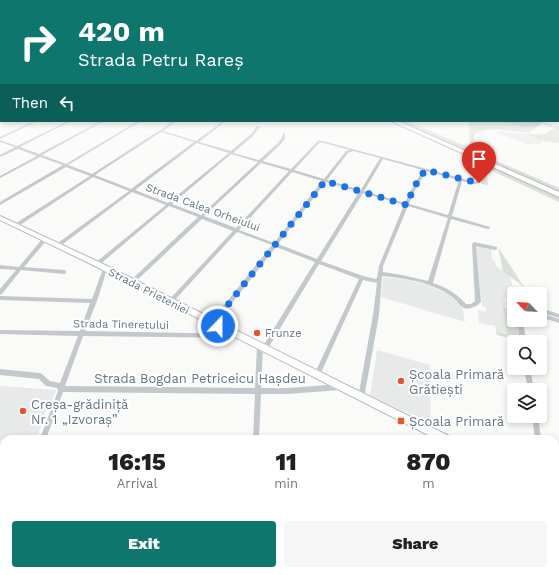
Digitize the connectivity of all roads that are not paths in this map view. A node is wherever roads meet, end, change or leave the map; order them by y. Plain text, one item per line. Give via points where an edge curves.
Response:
1 (34, 122) edge
2 (68, 122) edge
3 (101, 122) edge
4 (138, 122) edge
5 (174, 122) edge
6 (224, 122) edge
7 (396, 122) edge
8 (258, 127) dead end
9 (161, 131) junction
10 (284, 134) dead end
11 (0, 138) edge
12 (0, 141) edge
13 (197, 142) junction
14 (17, 148) junction
15 (353, 151) junction
16 (230, 152) junction
17 (0, 156) edge
18 (40, 156) junction
19 (382, 158) junction
20 (478, 158) junction
21 (260, 161) junction
22 (65, 165) junction
23 (292, 170) junction
24 (425, 170) junction
25 (92, 176) junction
26 (0, 177) edge
27 (461, 179) junction
28 (325, 181) junction
29 (131, 191) junction
30 (360, 191) junction
31 (559, 194) edge
32 (0, 204) edge
33 (168, 205) junction
34 (407, 205) junction
35 (202, 217) junction
36 (449, 217) junction
37 (0, 218) edge
38 (15, 226) junction
39 (488, 228) dead end
40 (237, 230) junction
41 (44, 240) junction
42 (275, 245) junction
43 (57, 246) junction
44 (495, 248) dead end
45 (318, 261) junction
46 (97, 264) junction
47 (0, 267) edge
48 (20, 269) junction
49 (105, 269) junction
50 (64, 272) dead end
51 (380, 276) junction
52 (362, 278) junction
53 (132, 282) junction
54 (430, 284) junction
55 (0, 293) edge
56 (0, 298) edge
57 (94, 301) junction
58 (170, 302) junction
59 (547, 312) edge
60 (559, 316) edge
61 (547, 317) edge
62 (559, 321) edge
63 (218, 326) junction
64 (0, 332) edge
65 (81, 333) junction
66 (241, 336) junction
67 (262, 347) junction
68 (0, 372) edge
69 (317, 375) junction
70 (340, 387) junction
71 (61, 388) junction
72 (259, 391) junction
73 (361, 398) junction
74 (536, 423) edge
75 (44, 435) edge
76 (256, 435) edge
77 (438, 435) edge
78 (537, 435) edge

1 - 11 street
2 - 14 street
3 - 18 street
4 - 22 street
5 - 9 street
6 - 13 street
7 - 20 highway
8 - 16 street
9 - 13 street
9 - 25 street
10 - 21 street via 279,144
12 - 14 street, Strada Calea Orheiului
13 - 16 street
13 - 29 street
14 - 17 street
14 - 18 street, Strada Calea Orheiului
15 - 19 street
15 - 23 street via 319,141
15 - 28 street via 348,152
16 - 21 street
16 - 33 street
18 - 22 street, Strada Calea Orheiului
18 - 26 street
19 - 24 street
19 - 30 street
20 - 27 street via 479,183
20 - 31 highway
21 - 23 street
21 - 35 street
22 - 25 street, Strada Calea Orheiului
22 - 32 street
23 - 28 street
23 - 40 street
24 - 27 street
24 - 34 street
25 - 29 street, Strada Calea Orheiului
25 - 38 street
27 - 36 street
28 - 30 street
28 - 42 street
29 - 33 street, Strada Calea Orheiului
29 - 43 street
30 - 34 street
30 - 45 street
33 - 35 street, Strada Calea Orheiului
33 - 46 street
34 - 36 street
34 - 51 street via 381,266
35 - 40 street, Strada Calea Orheiului
35 - 53 street
36 - 39 street
36 - 54 street
37 - 38 street, Strada Prieteniei
38 - 41 street, Strada Prieteniei
40 - 42 street, Strada Calea Orheiului
40 - 58 street
41 - 43 street, Strada Prieteniei
41 - 48 street
42 - 45 street, Strada Calea Orheiului
42 - 63 street via 223,311
43 - 46 street, Strada Prieteniei
44 - 54 street, Strada Calea Orheiului via 474,244 478,302 472,306 465,306 456,296
45 - 52 street, Strada Calea Orheiului
45 - 67 street
46 - 49 street, Strada Prieteniei
47 - 48 street
48 - 50 street
48 - 55 street
49 - 53 street, Strada Prieteniei
49 - 57 street
51 - 52 street, Strada Calea Orheiului via 376,281
51 - 54 street, Strada Calea Orheiului via 402,277
51 - 73 street via 376,315
52 - 69 street
53 - 58 street, Strada Prieteniei
56 - 57 street
57 - 65 street
58 - 63 street, Strada Prieteniei
59 - 60 street
61 - 62 street
63 - 66 street, Strada Prieteniei
64 - 65 street, Strada Tineretului
65 - 66 street, Strada Tineretului
65 - 71 street
66 - 67 street, Strada Prieteniei
67 - 69 street, Strada Prieteniei
67 - 72 street
68 - 71 street, Strada Bogdan Petriceicu Hașdeu via 40,376 48,384
69 - 70 street, Strada Prieteniei
70 - 72 street, Strada Bogdan Petriceicu Hașdeu
70 - 73 street, Strada Prieteniei
71 - 72 street, Strada Bogdan Petriceicu Hașdeu
71 - 75 street
72 - 76 street
73 - 77 street, Strada Prieteniei
74 - 78 street

